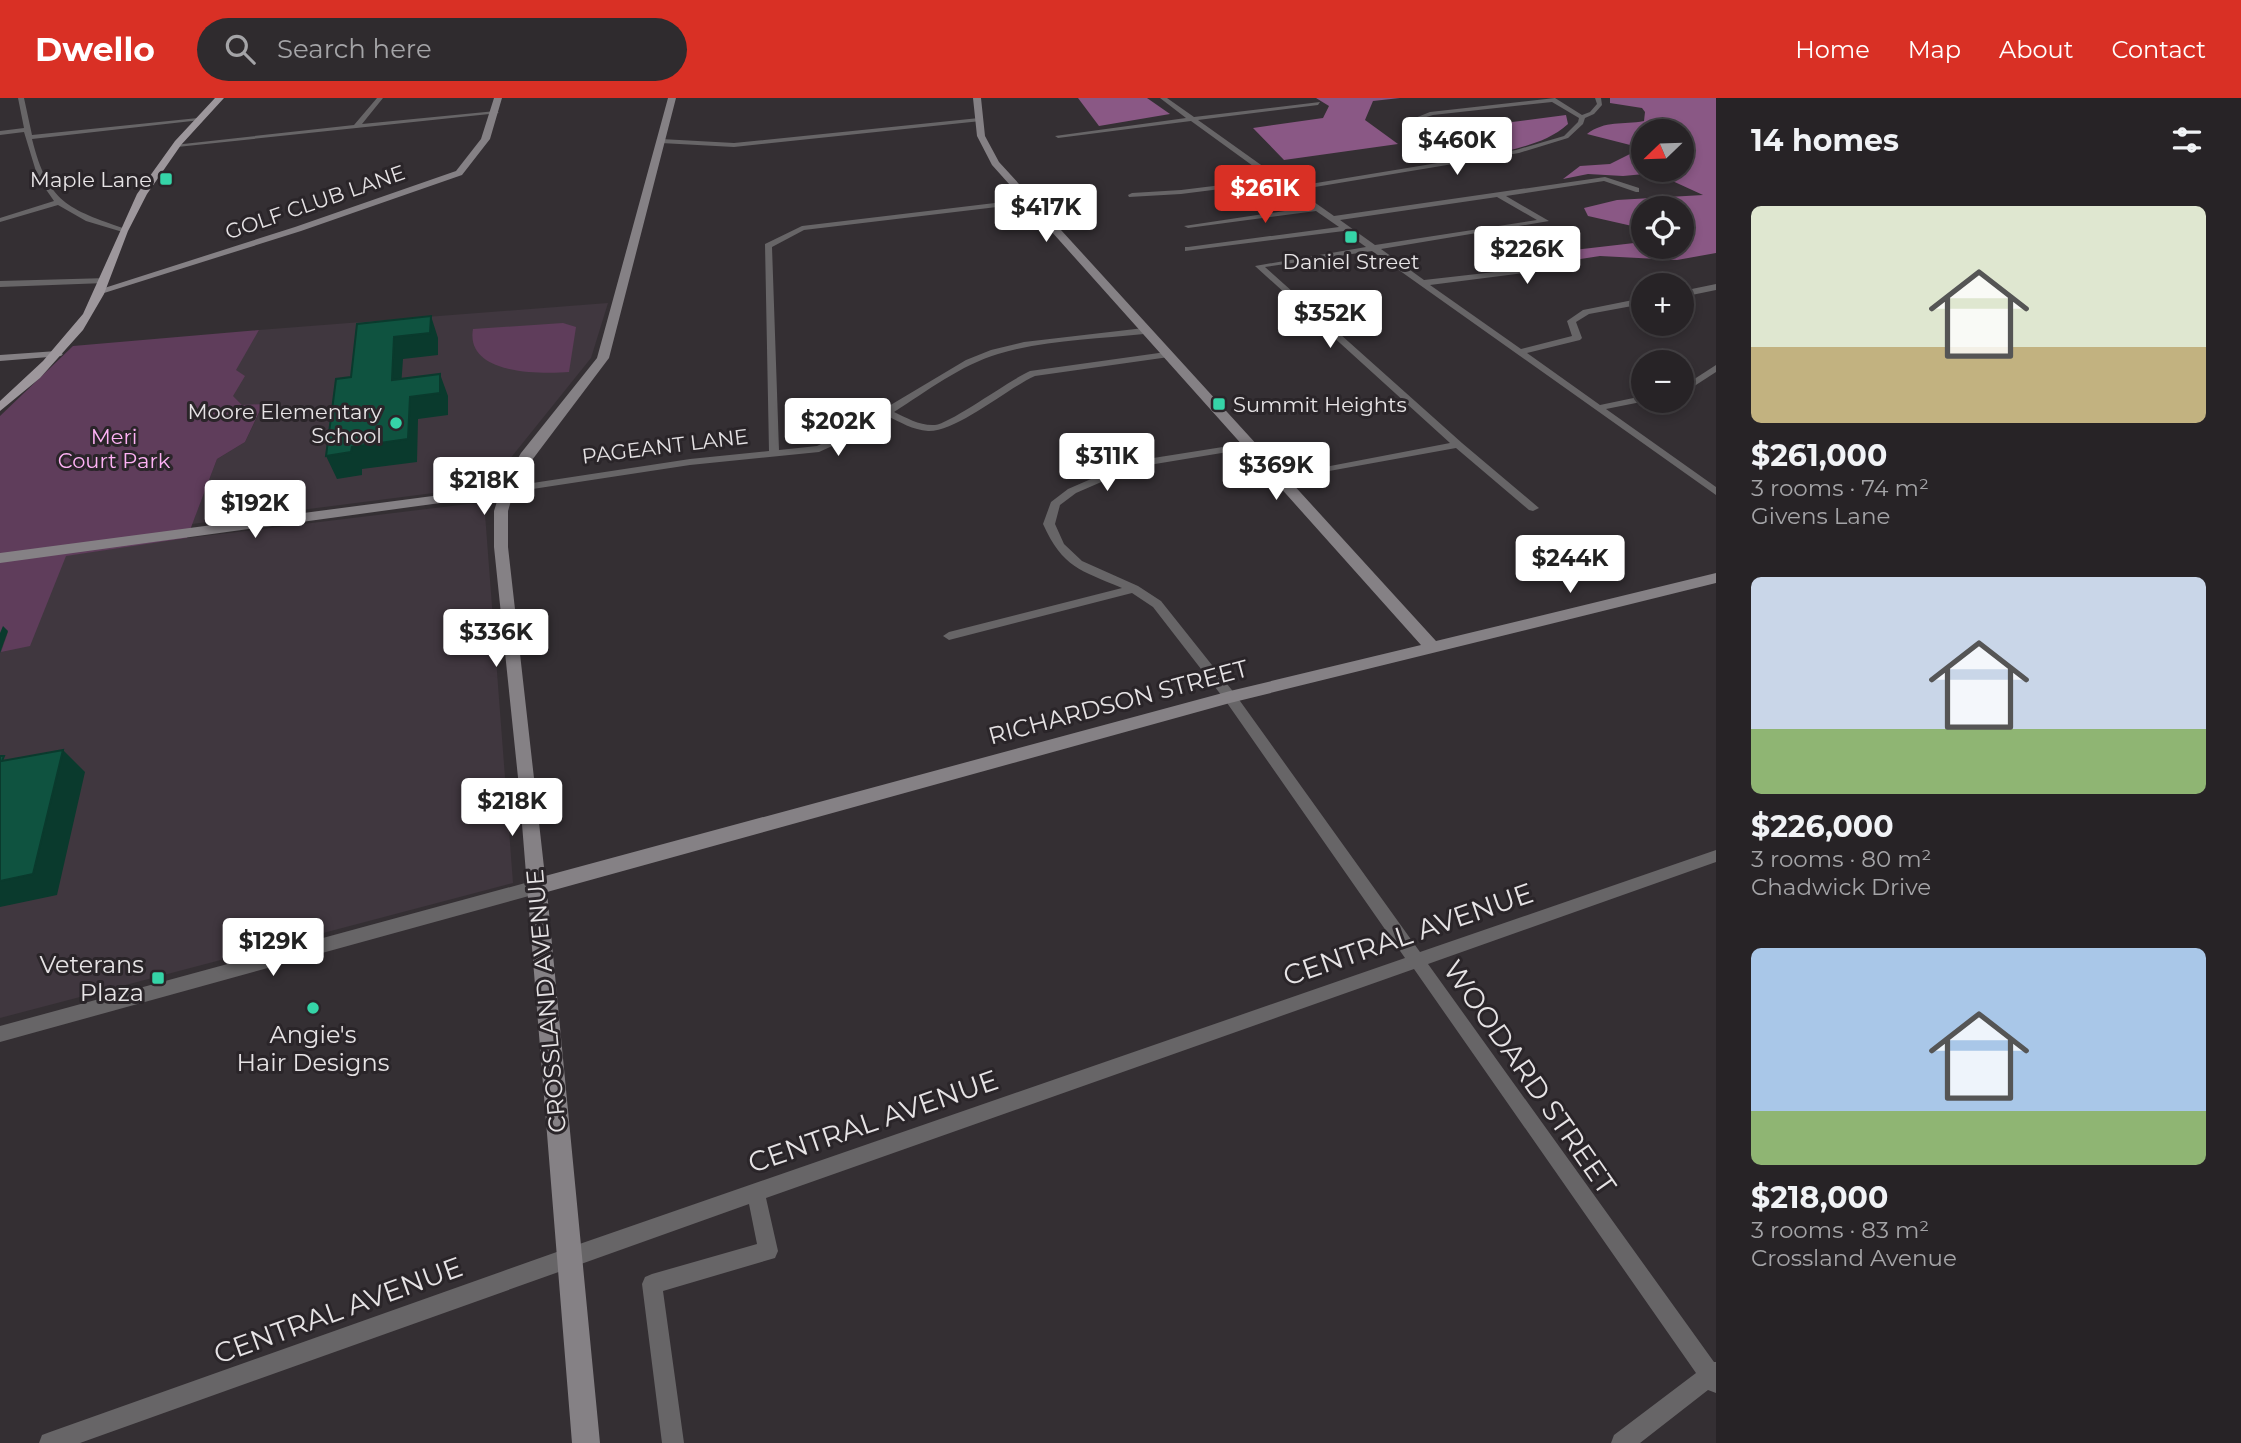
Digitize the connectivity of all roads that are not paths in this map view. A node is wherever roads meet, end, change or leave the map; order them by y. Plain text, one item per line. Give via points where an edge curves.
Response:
1 (21, 98) edge
2 (220, 98) edge
3 (380, 98) edge
4 (498, 98) edge
5 (672, 98) edge
6 (976, 98) edge
7 (1163, 98) edge
8 (1273, 98) edge
9 (1598, 98) edge
10 (1552, 99) edge
11 (1318, 103) dead end
12 (1287, 106) junction
13 (496, 113) junction
14 (1583, 117) junction
15 (1191, 118) junction
16 (198, 120) junction
17 (979, 120) junction
18 (356, 127) junction
19 (0, 133) edge
20 (29, 133) junction
21 (1058, 136) dead end
22 (661, 141) junction
23 (177, 145) junction
24 (1488, 158) junction
25 (1278, 180) junction
26 (1292, 189) junction
27 (1636, 190) dead end
28 (1132, 195) dead end
29 (1499, 195) junction
30 (1028, 201) junction
31 (59, 202) junction
32 (1319, 208) junction
33 (1334, 219) junction
34 (0, 220) edge
35 (1188, 226) dead end
36 (1346, 228) junction
37 (123, 231) junction
38 (1372, 247) junction
39 (1188, 249) dead end
40 (1523, 271) dead end
41 (1422, 282) junction
42 (0, 284) edge
43 (102, 285) junction
44 (1716, 287) edge
45 (1694, 292) edge
46 (1631, 303) edge
47 (1144, 331) junction
48 (1518, 352) junction
49 (57, 354) junction
50 (1166, 355) junction
51 (0, 358) edge
52 (1716, 368) edge
53 (1694, 383) edge
54 (1631, 401) edge
55 (0, 407) edge
56 (1598, 408) junction
57 (887, 412) junction
58 (1458, 445) junction
59 (1248, 446) junction
60 (774, 453) junction
61 (1278, 479) junction
62 (506, 490) junction
63 (1716, 492) edge
64 (1533, 508) dead end
65 (0, 558) edge
66 (1716, 578) edge
67 (1134, 589) junction
68 (949, 636) dead end
69 (1433, 648) junction
70 (1230, 697) junction
71 (1716, 856) edge
72 (536, 887) junction
73 (1415, 961) junction
74 (0, 1034) edge
75 (756, 1193) junction
76 (568, 1258) junction
77 (1714, 1376) edge
78 (50, 1443) edge
79 (586, 1443) edge
80 (673, 1443) edge
81 (1622, 1443) edge

1 - 20 street
2 - 16 main road
3 - 18 street
4 - 13 street, GOLF CLUB LANE
5 - 22 street, CROSSLAND AVENUE
6 - 17 street
7 - 15 street
8 - 12 street
9 - 14 street via 1600,104
10 - 14 street
10 - 24 street via 1418,118
11 - 12 street
12 - 15 street
13 - 18 street
13 - 43 street, GOLF CLUB LANE via 479,155 459,173 158,275
14 - 24 street via 1577,128 1561,139
15 - 21 street
15 - 25 street
16 - 20 street
16 - 23 main road
17 - 22 street via 734,145
17 - 30 street via 985,148
18 - 23 street
19 - 20 street
20 - 31 street via 42,180
22 - 62 street, CROSSLAND AVENUE via 603,358 526,456
23 - 37 main road via 152,178
24 - 26 street
25 - 26 street
25 - 28 street
26 - 32 street
27 - 29 street via 1605,178
29 - 33 street
29 - 38 street via 1545,221
30 - 47 street
30 - 60 street via 802,228 768,246
31 - 34 street
31 - 37 street
32 - 33 street
32 - 35 street
33 - 36 street
36 - 38 street
36 - 39 street
37 - 43 main road
38 - 41 street
38 - 58 street via 1259,266
40 - 41 street
41 - 48 street
42 - 43 street
43 - 49 main road via 88,313
44 - 45 street
46 - 48 street via 1586,312 1571,321 1577,338
47 - 50 street
47 - 57 street, PAGEANT LANE via 994,352
48 - 56 street
49 - 51 street
49 - 55 main road
50 - 57 street via 1033,373 945,426 915,426
50 - 59 street
52 - 53 street
54 - 56 street
56 - 63 street
57 - 60 street, PAGEANT LANE via 819,449
58 - 61 street
58 - 64 street
59 - 61 street
59 - 67 street via 1147,461 1072,491 1055,504 1049,524 1059,546 1078,564
60 - 62 street, PAGEANT LANE
61 - 69 street
62 - 65 street, PAGEANT LANE
62 - 72 street, CROSSLAND AVENUE via 500,536
66 - 69 street, RICHARDSON STREET
67 - 68 street
67 - 70 street via 1157,604
69 - 70 street, RICHARDSON STREET
70 - 72 street, RICHARDSON STREET
70 - 73 street, WOODARD STREET
71 - 73 street, CENTRAL AVENUE
72 - 74 street
72 - 76 street, CROSSLAND AVENUE
73 - 75 street, CENTRAL AVENUE
73 - 77 street, WOODARD STREET
75 - 76 street, CENTRAL AVENUE
75 - 80 street via 768,1251 652,1284
76 - 78 street, CENTRAL AVENUE
76 - 79 street, CROSSLAND AVENUE
77 - 81 street

